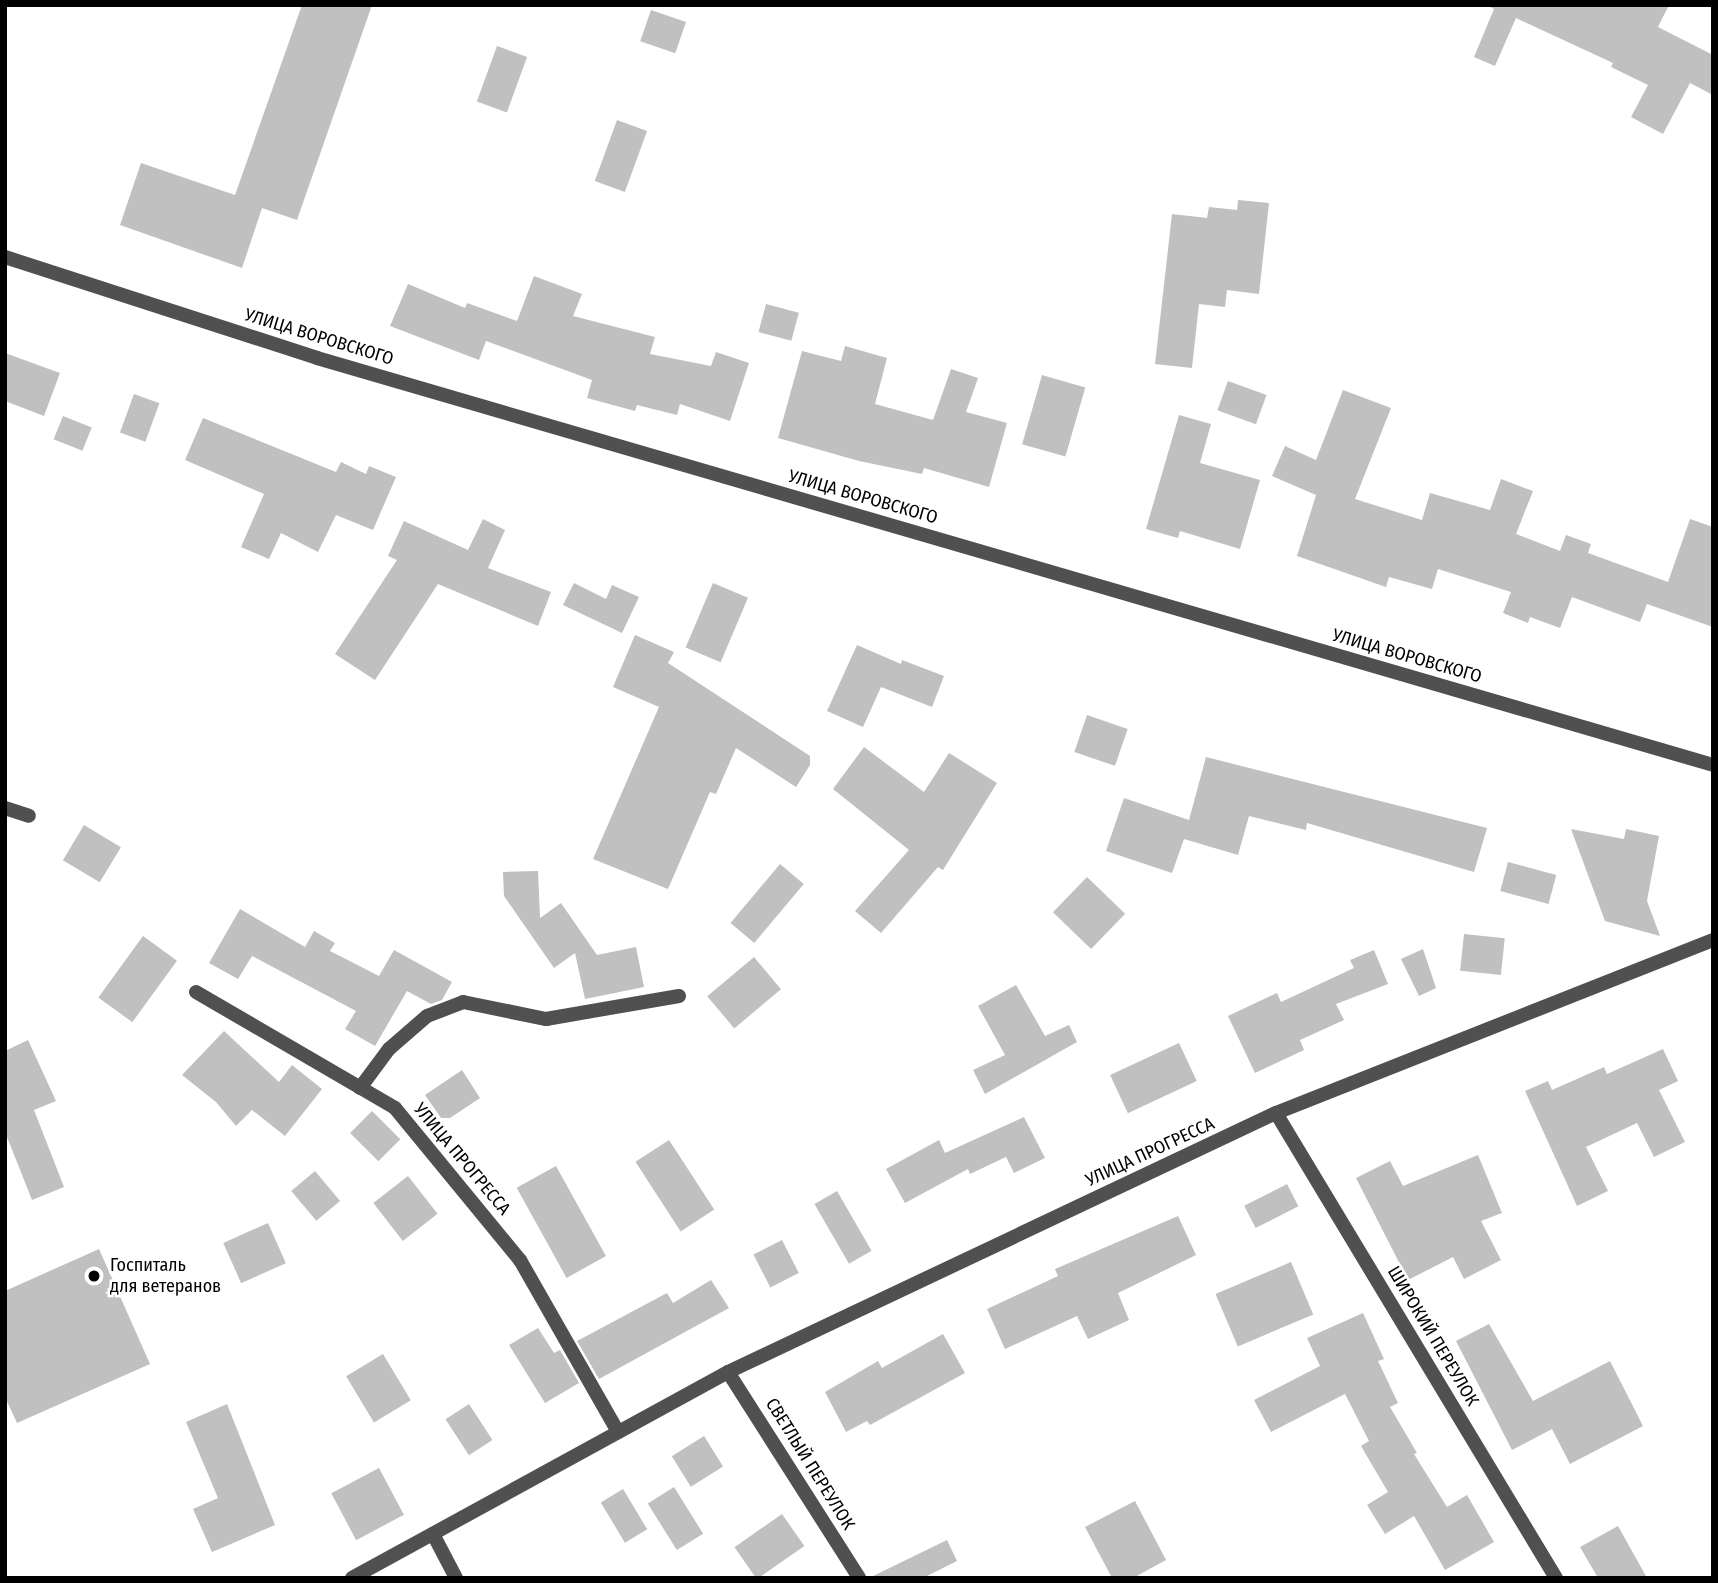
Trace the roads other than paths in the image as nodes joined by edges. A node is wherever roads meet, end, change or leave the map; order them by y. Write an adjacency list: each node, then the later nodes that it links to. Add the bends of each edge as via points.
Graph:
1 (5, 257): 2 (street, УЛИЦА ВОРОВСКОГО, via 317,358)
2 (1713, 765)
3 (5, 808): 4 (street)
4 (29, 816)
5 (1713, 940): 9 (street, УЛИЦА ПРОГРЕССА)
6 (195, 992): 8 (street, УЛИЦА ПРОГРЕССА)
7 (679, 996): 8 (street, via 546,1019 463,1002 427,1016 390,1049)
8 (360, 1088): 11 (street, УЛИЦА ПРОГРЕССА, via 395,1108 520,1260)
9 (1276, 1113): 10 (street, УЛИЦА ПРОГРЕССА); 16 (street, ШИРОКИЙ ПЕРЕУЛОК)
10 (728, 1372): 11 (street, УЛИЦА ПРОГРЕССА); 15 (street, СВЕТЛЫЙ ПЕРЕУЛОК)
11 (618, 1432): 12 (street, УЛИЦА ПРОГРЕССА)
12 (433, 1534): 13 (street, УЛИЦА ПРОГРЕССА); 14 (street)
13 (352, 1578)
14 (456, 1578)
15 (859, 1578)
16 (1556, 1578)

